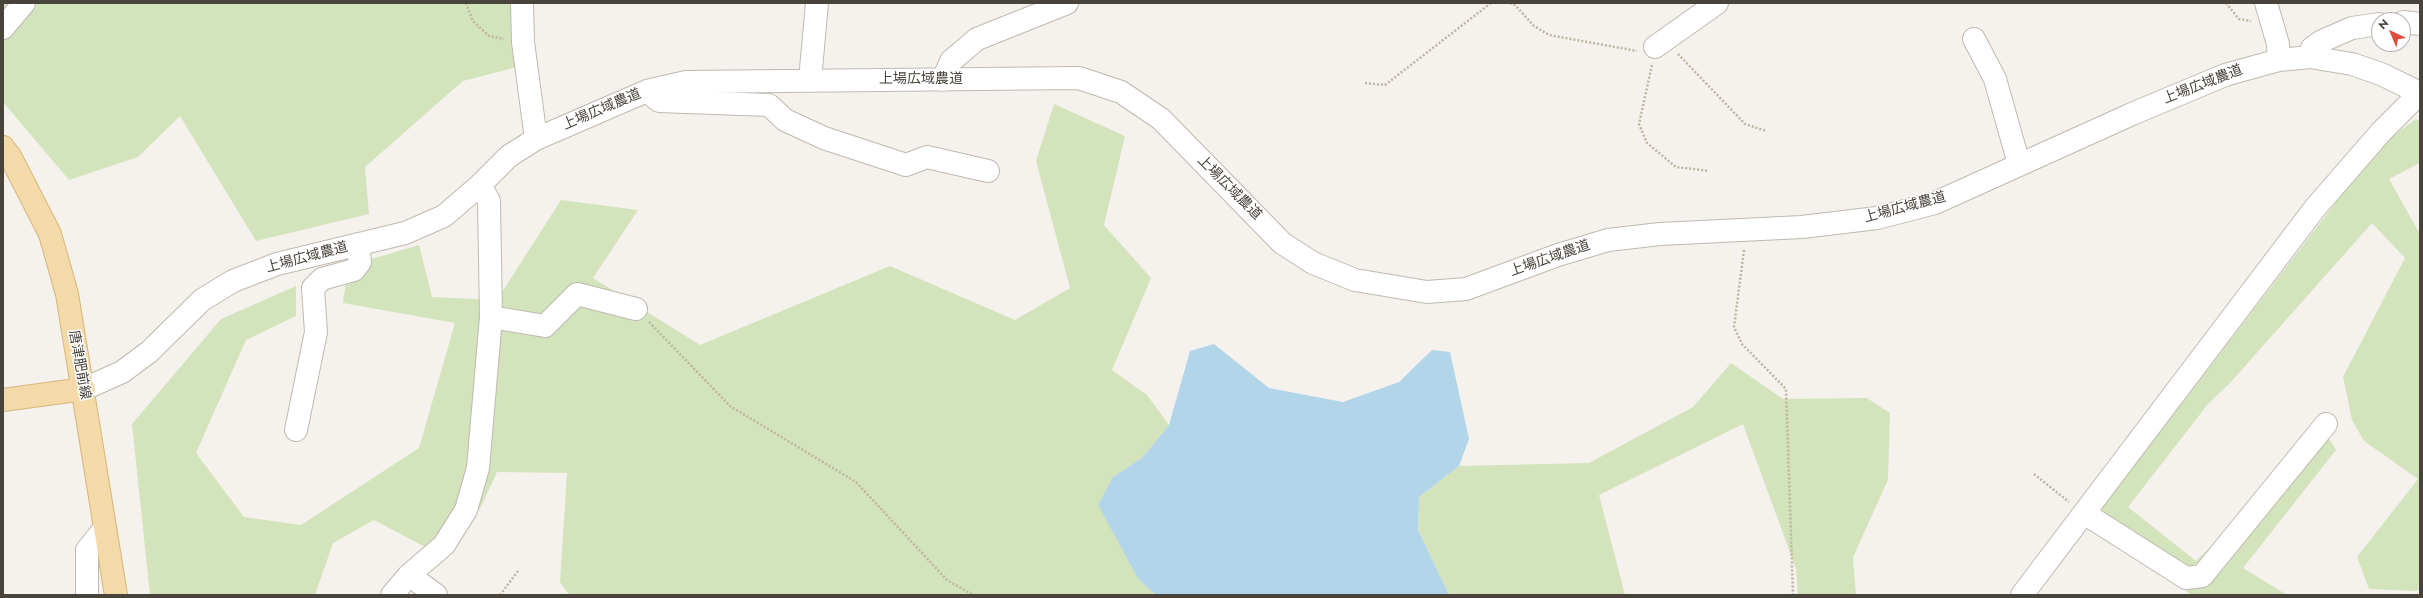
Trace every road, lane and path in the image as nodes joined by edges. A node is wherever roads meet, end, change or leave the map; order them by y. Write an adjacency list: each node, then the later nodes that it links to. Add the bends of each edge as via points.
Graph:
1 (24, 3): 13 (street)
2 (466, 3): 15 (path, via 473,22 489,36)
3 (522, 3): 15 (street)
4 (817, 3): 19 (street)
5 (1067, 3): 20 (street, via 977,39 951,61)
6 (1491, 3): 21 (path, via 1385,85)
7 (1510, 3): 16 (path, via 1515,5 1534,26 1549,35 1636,51)
8 (1717, 3): 16 (street)
9 (2226, 3): 11 (path, via 2239,19)
10 (2266, 3): 11 (street)
11 (2273, 24): 18 (street)
12 (2371, 25): 17 (street, via 2352,28 2322,41 2312,48)
13 (3, 28)
14 (1974, 39): 27 (street, via 1995,78)
15 (523, 42): 25 (street)
16 (1663, 43): 24 (path, via 1678,54 1745,124); 29 (path, via 1639,124 1647,143 1676,167)
17 (2310, 57): 18 (street, 上場広域農道); 23 (street, 上場広域農道, via 2352,64 2381,74)
18 (2279, 60): 27 (street, 上場広域農道, via 2225,75)
19 (810, 80): 20 (street, 上場広域農道); 22 (street, 上場広域農道, via 686,82)
20 (943, 80): 31 (street, 上場広域農道, via 1079,78 1121,92 1161,119 1282,243 1312,263 1355,280 1427,292 1466,289 1558,255 1608,240 1660,234)
21 (1365, 83)
22 (647, 91): 25 (street, 上場広域農道); 28 (street, via 659,101 769,105 785,120 824,138 906,165 927,157)
23 (2420, 93): 40 (street, via 2381,132 2315,208)
24 (1766, 131)
25 (536, 139): 30 (street, 上場広域農道, via 509,156)
26 (3, 147): 35 (main road, 唐津肥前線, via 50,234 67,294)
27 (2019, 164): 31 (street, 上場広域農道, via 1935,202 1876,218 1802,227)
28 (988, 170)
29 (1709, 171)
30 (480, 185): 32 (street, 上場広域農道, via 444,216 405,233); 34 (street, via 489,201)
31 (1746, 230): 50 (path, via 1734,327 1742,344 1786,389)
32 (358, 244): 35 (street, 上場広域農道, via 277,264 233,281 202,300 149,352 122,372); 38 (street, via 360,262 354,270 322,279 313,288 316,332)
33 (636, 309): 34 (street, via 577,294 545,326); 49 (path, via 730,406 856,482 948,580)
34 (492, 317): 43 (street, via 478,468 466,510 444,545)
35 (84, 390): 36 (main road); 41 (main road, 唐津肥前線)
36 (3, 400)
37 (2326, 424): 40 (street, via 2202,576 2186,578)
38 (296, 430)
39 (2034, 474): 40 (path)
40 (2084, 514): 51 (street)
41 (105, 528): 44 (street, via 87,550); 45 (main road, 唐津肥前線)
42 (518, 571): 48 (path)
43 (409, 575): 46 (street); 47 (street)
44 (87, 595)
45 (116, 595)
46 (392, 595)
47 (436, 595)
48 (500, 595)
49 (973, 595)
50 (1793, 595)
51 (2022, 595)

